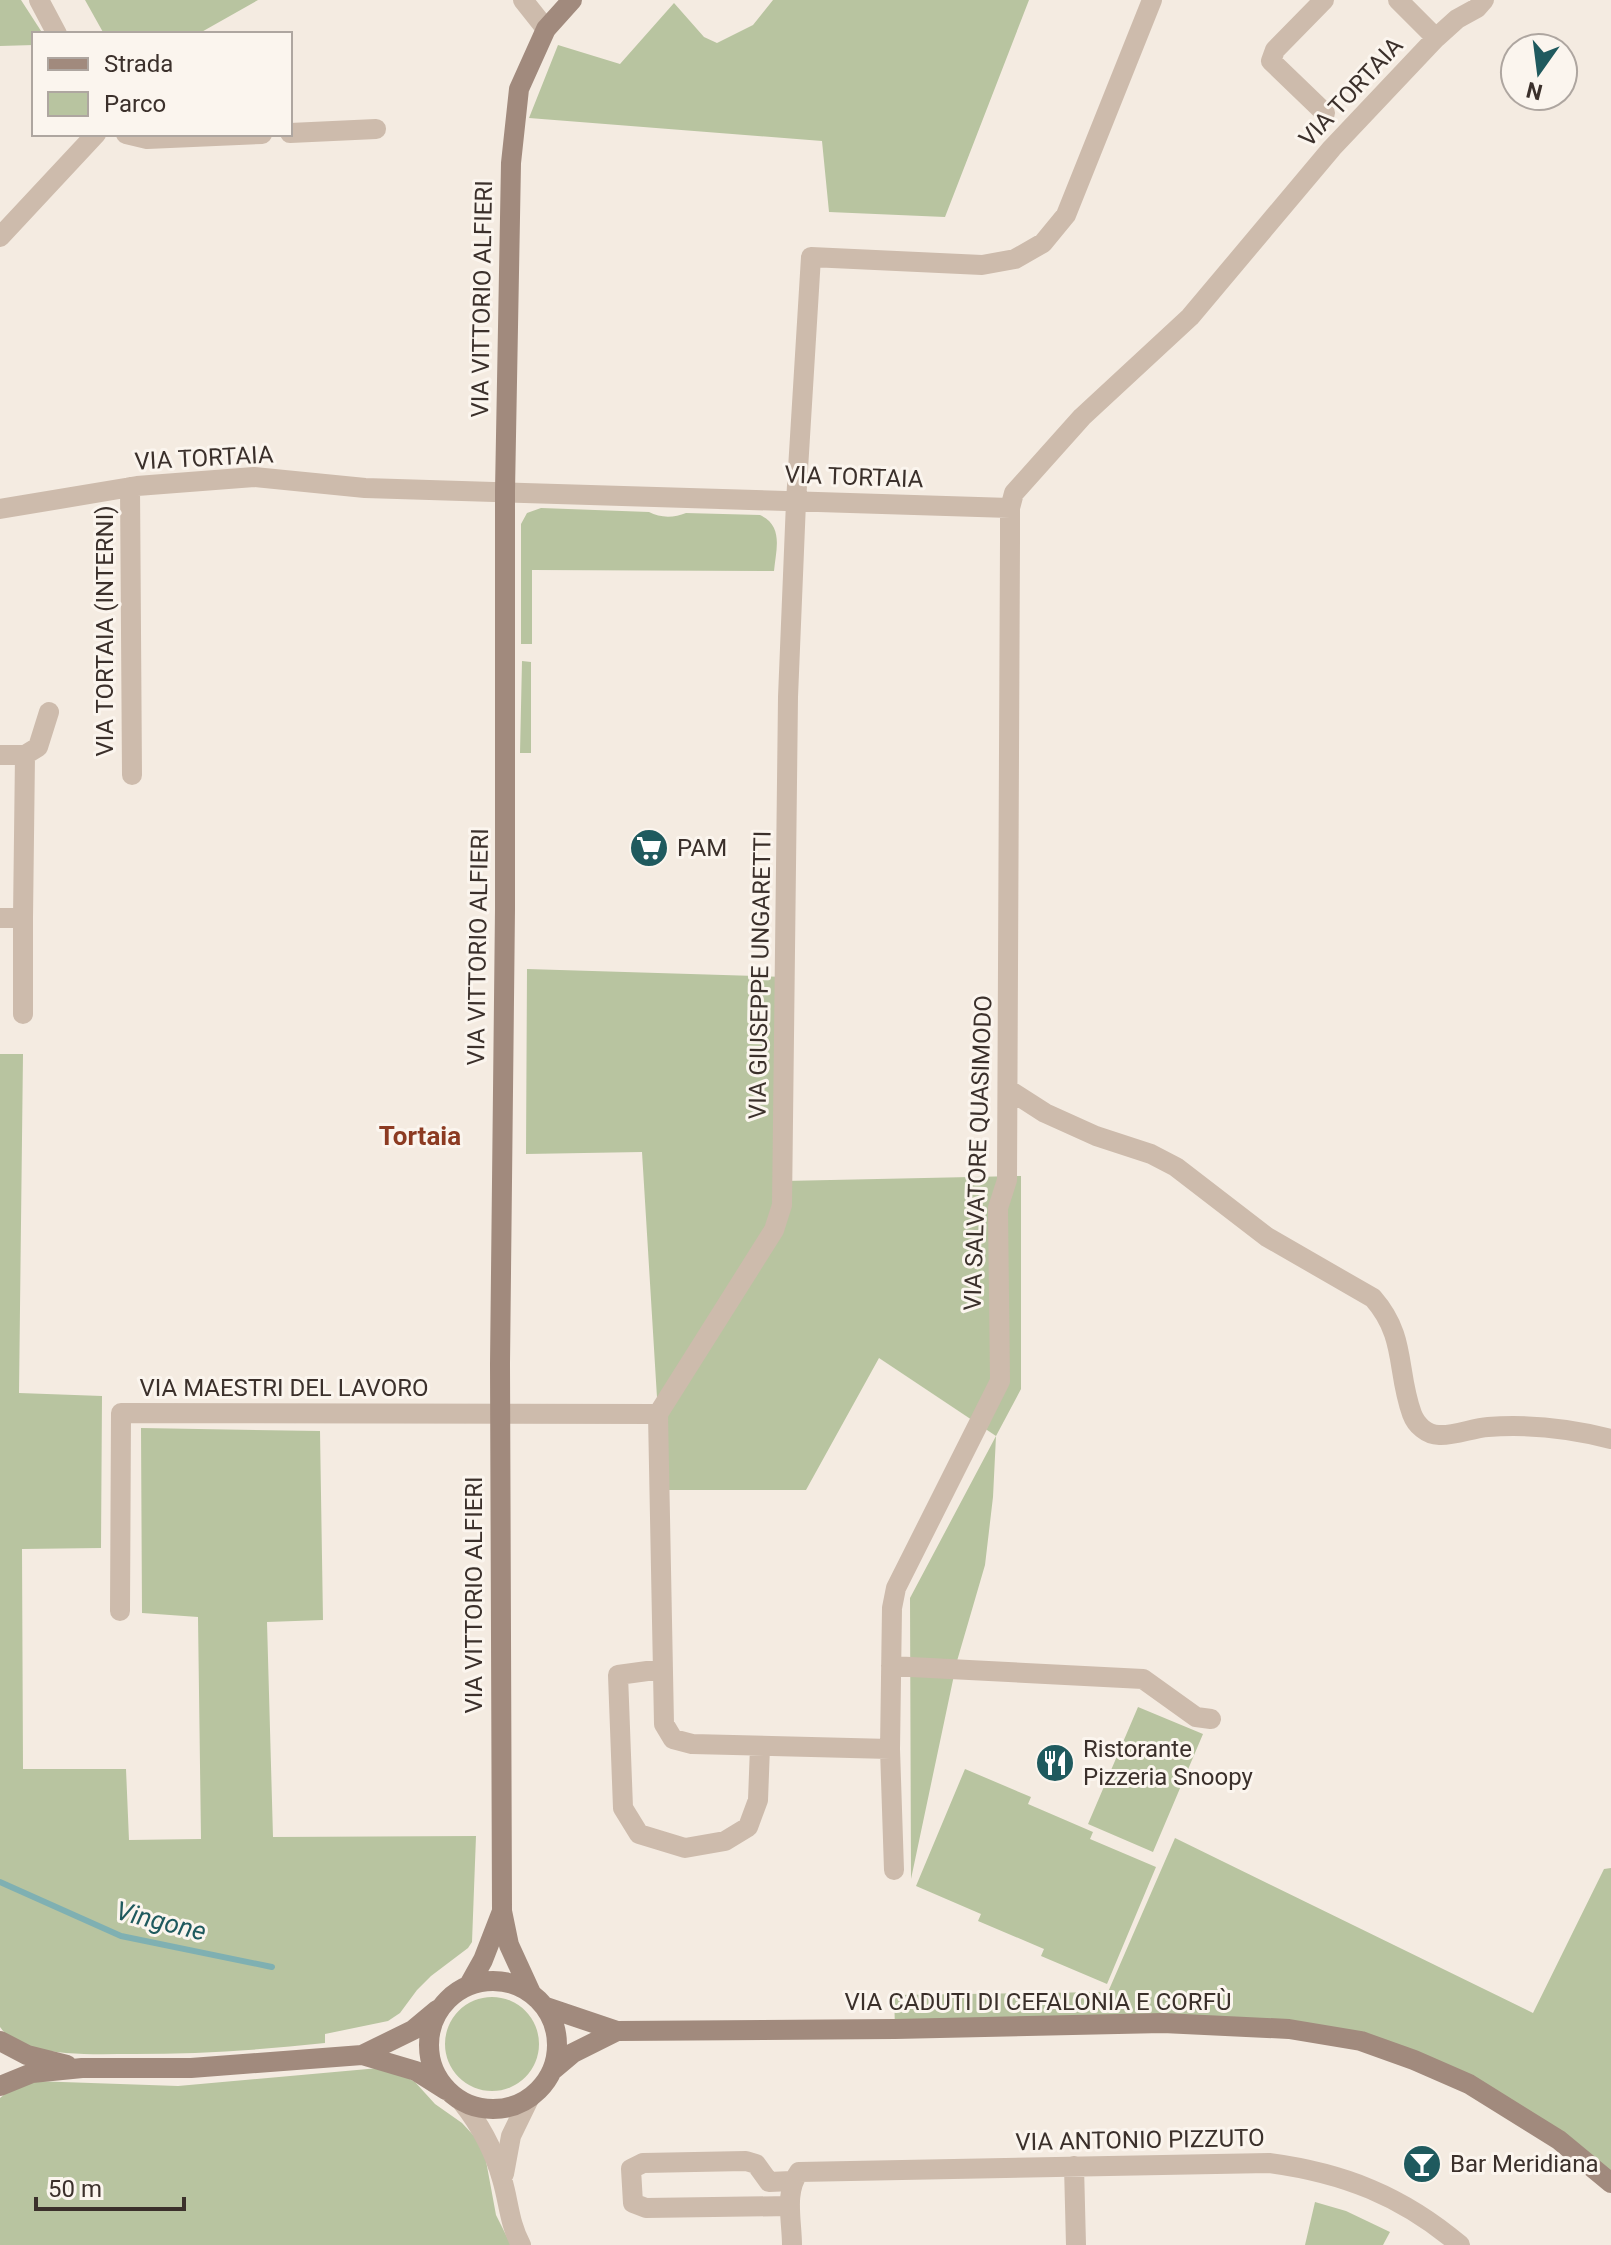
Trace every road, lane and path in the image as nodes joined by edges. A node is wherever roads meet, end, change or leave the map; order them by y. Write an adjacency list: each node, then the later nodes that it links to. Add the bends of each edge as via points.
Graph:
1 (39, 0): 9 (street)
2 (523, 0): 8 (street)
3 (572, 0): 8 (street, VIA VITTORIO ALFIERI)
4 (1152, 0): 20 (street, VIA GIUSEPPE UNGARETTI, via 1066,215 1043,243 1015,259 982,265 811,257)
5 (1324, 0): 11 (street, via 1275,50 1271,61)
6 (1398, 0): 10 (street)
7 (1484, 0): 10 (street, VIA TORTAIA)
8 (546, 29): 19 (street, VIA VITTORIO ALFIERI, via 519,89 511,163)
9 (56, 32)
10 (1436, 38): 21 (street, VIA TORTAIA, via 1332,148 1190,317 1082,417 1014,493)
11 (1325, 113)
12 (376, 129): 13 (street)
13 (292, 133)
14 (94, 136): 17 (street)
15 (134, 136): 16 (street)
16 (216, 136)
17 (0, 237)
18 (130, 487): 19 (street, VIA TORTAIA, via 254,477 365,488); 22 (street, VIA TORTAIA); 26 (street, VIA TORTAIA (INTERNI))
19 (505, 491): 20 (street, VIA TORTAIA); 31 (street, VIA VITTORIO ALFIERI)
20 (796, 502): 21 (street, VIA TORTAIA); 32 (street, VIA GIUSEPPE UNGARETTI, via 788,697 782,1205 774,1230)
21 (1010, 508): 30 (street, VIA SALVATORE QUASIMODO)
22 (0, 509)
23 (49, 712): 25 (street, via 38,747)
24 (0, 755): 25 (street)
25 (25, 755): 28 (street)
26 (132, 775)
27 (0, 918): 28 (street)
28 (23, 918): 29 (street)
29 (23, 1014)
30 (1009, 1090): 33 (street, via 1045,1113 1176,1167 1267,1237 1373,1298 1395,1330 1412,1415 1427,1432 1440,1436 1508,1426); 35 (street, VIA SALVATORE QUASIMODO, via 1007,1180 998,1208 1000,1381 896,1588)
31 (500, 1414): 32 (street); 34 (street, VIA MAESTRI DEL LAVORO, via 121,1413); 41 (street, VIA VITTORIO ALFIERI)
32 (658, 1414): 36 (street)
33 (1611, 1439)
34 (120, 1611)
35 (891, 1666): 37 (street, via 1143,1679 1196,1717); 39 (street, VIA SALVATORE QUASIMODO)
36 (662, 1669): 38 (street, via 664,1724 673,1739); 38 (street, via 618,1675 623,1808 639,1834 685,1848 725,1841 748,1827 758,1800)
37 (1211, 1719)
38 (760, 1747): 39 (street)
39 (890, 1749): 40 (street, VIA SALVATORE QUASIMODO)
40 (894, 1870)
41 (502, 1911): 42 (street, VIA VITTORIO ALFIERI); 43 (street, VIA VITTORIO ALFIERI, via 509,1945)
42 (469, 1985): 43 (street, via 513,1983); 44 (street)
43 (538, 2000): 45 (street, VIA CADUTI DI CEFALONIA E CORFÙ); 49 (street, via 556,2027)
44 (439, 2008): 47 (street, via 413,2030); 51 (street, via 428,2049 434,2071)
45 (617, 2031): 49 (street, VIA CADUTI DI CEFALONIA E CORFÙ); 56 (street, VIA CADUTI DI CEFALONIA E CORFÙ, via 1163,2023 1289,2029 1361,2041 1469,2084 1559,2140)
46 (0, 2041): 48 (street, via 27,2055)
47 (362, 2055): 48 (street, via 191,2068); 51 (street, via 416,2071)
48 (82, 2068): 50 (street, via 32,2073)
49 (554, 2069): 52 (street)
50 (0, 2086)
51 (454, 2096): 52 (street, via 485,2109 506,2109); 55 (street, via 488,2138)
52 (529, 2099): 55 (street, via 511,2136)
53 (1074, 2166): 54 (street, VIA ANTONIO PIZZUTO); 62 (street); 63 (street, VIA ANTONIO PIZZUTO, via 1269,2163 1305,2168 1395,2199)
54 (796, 2177): 57 (street); 57 (street, via 769,2182 756,2164 746,2161 643,2163 631,2169 633,2203 646,2208)
55 (503, 2182): 58 (street)
56 (1611, 2183)
57 (790, 2206): 61 (street)
58 (509, 2221): 59 (street); 60 (street)
59 (507, 2245)
60 (521, 2245)
61 (792, 2245)
62 (1076, 2245)
63 (1460, 2245)

